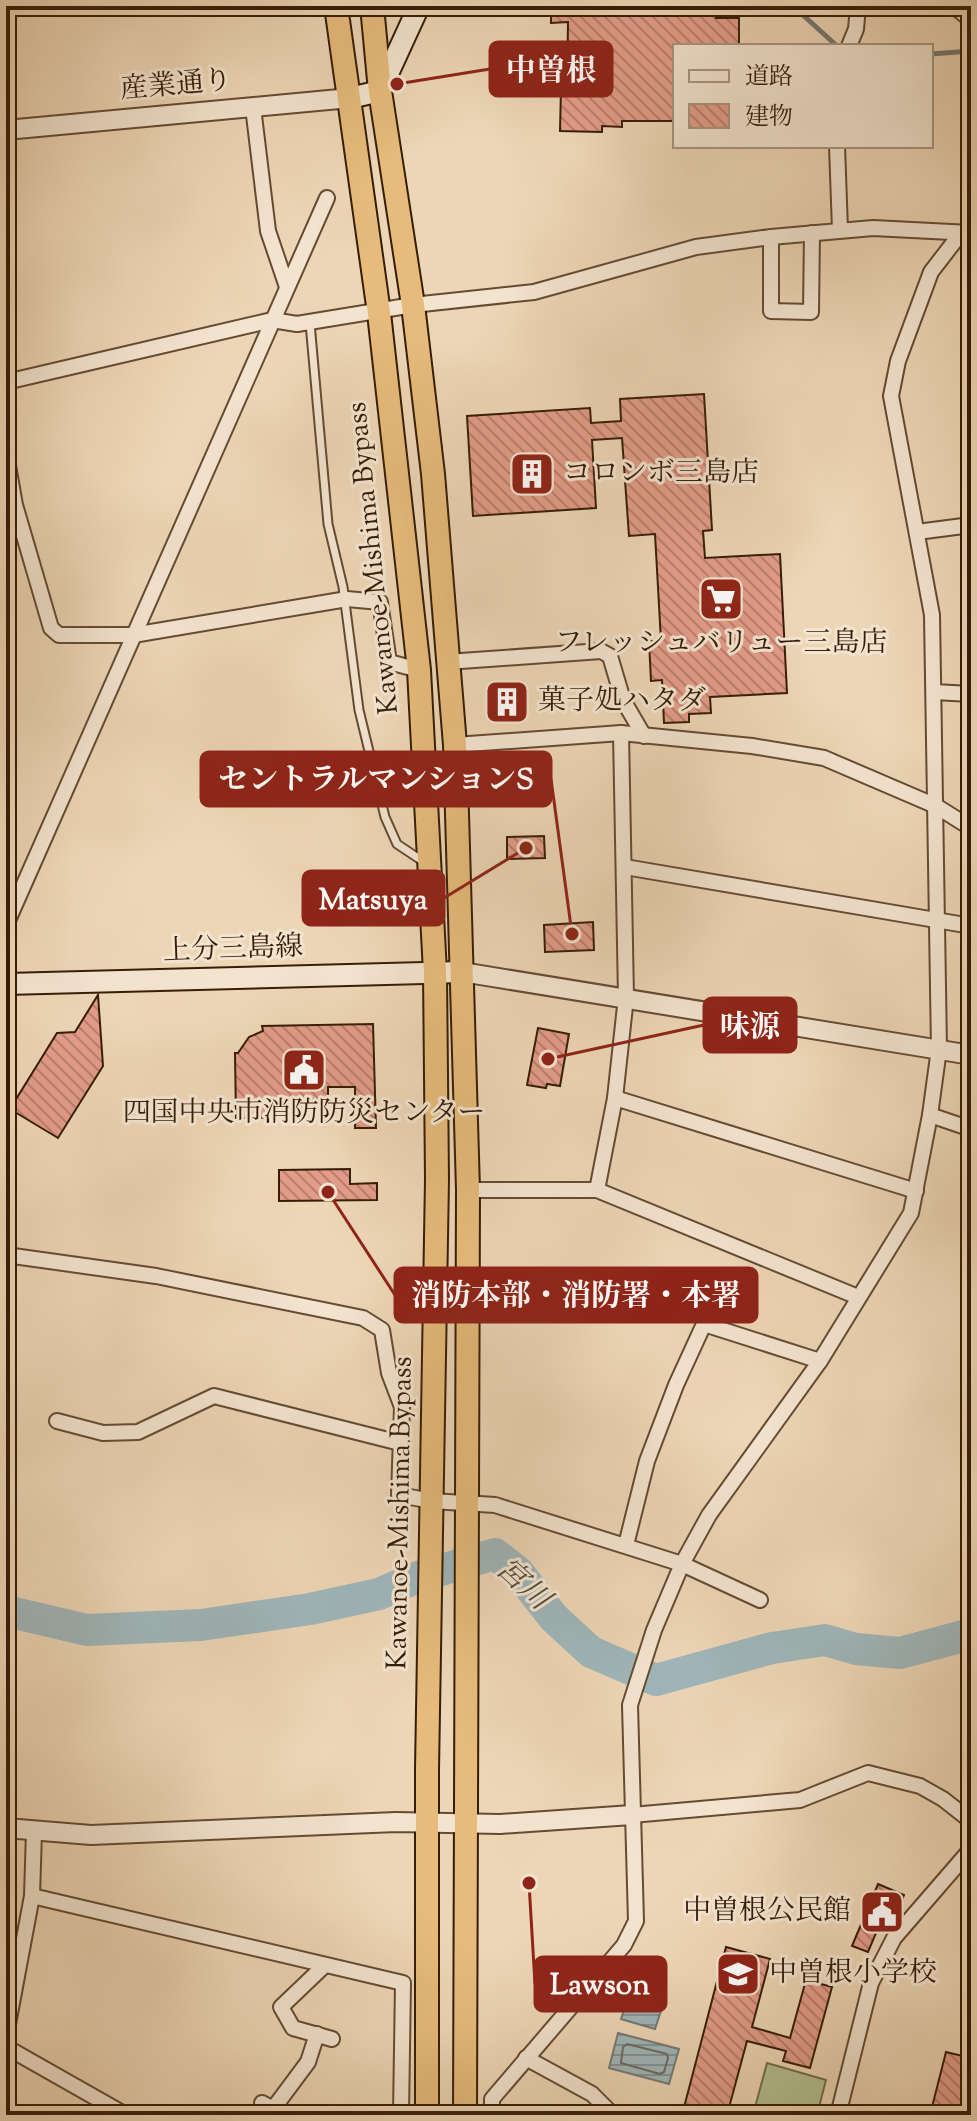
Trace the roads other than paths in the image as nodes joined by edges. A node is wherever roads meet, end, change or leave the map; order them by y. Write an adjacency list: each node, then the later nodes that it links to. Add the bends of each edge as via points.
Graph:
1 (336, 6): 9 (highway, Kawanoe-Mishima Bypass)
2 (372, 6): 8 (highway)
3 (419, 6): 8 (main road)
4 (858, 6): 7 (street)
5 (954, 6): 6 (street)
6 (971, 20)
7 (850, 44)
8 (380, 91): 9 (main road); 19 (highway)
9 (350, 98): 10 (street, 産業通り); 20 (highway, Kawanoe-Mishima Bypass)
10 (253, 107): 11 (street, 産業通り); 18 (street, via 268,231)
11 (6, 130)
12 (837, 148): 14 (street)
13 (327, 198): 18 (street)
14 (840, 230): 15 (street); 16 (street)
15 (812, 233): 17 (street); 17 (street, via 811,312 771,311)
16 (966, 233): 26 (street, via 931,272 898,361 891,396)
17 (771, 237): 19 (street, via 696,247 534,292)
18 (287, 287): 21 (street)
19 (413, 305): 20 (street); 29 (highway)
20 (379, 313): 22 (street); 30 (highway, Kawanoe-Mishima Bypass)
21 (272, 320): 22 (street); 23 (street); 28 (street)
22 (310, 322): 27 (lane, via 328,524)
23 (6, 382)
24 (6, 454): 28 (street, via 15,505 51,628 59,635)
25 (971, 525): 26 (street)
26 (917, 532): 31 (street, via 932,615)
27 (345, 600): 28 (street); 30 (street, via 380,602 389,662); 38 (lane, via 359,710 385,817 397,844)
28 (133, 635): 41 (street)
29 (447, 662): 34 (street, via 601,651 610,656 623,700); 35 (highway)
30 (419, 670): 38 (highway, Kawanoe-Mishima Bypass)
31 (934, 692): 32 (street); 36 (street)
32 (971, 694)
33 (621, 733): 34 (street); 35 (street); 39 (street)
34 (644, 736): 36 (street, via 824,758)
35 (455, 745): 44 (highway)
36 (936, 806): 37 (street); 40 (street)
37 (971, 828)
38 (429, 866): 43 (highway, Kawanoe-Mishima Bypass)
39 (625, 867): 40 (street); 46 (street)
40 (937, 920): 42 (street); 47 (street)
41 (6, 925)
42 (971, 926)
43 (435, 972): 44 (main road, 上分三島線); 45 (main road, 上分三島線); 60 (highway, Kawanoe-Mishima Bypass)
44 (462, 972): 46 (street); 52 (highway)
45 (6, 984)
46 (626, 997): 47 (street); 49 (street)
47 (939, 1049): 48 (street); 50 (street)
48 (971, 1055)
49 (615, 1098): 53 (street); 54 (street)
50 (930, 1115): 51 (street); 54 (street)
51 (971, 1129)
52 (468, 1190): 53 (street); 61 (highway)
53 (597, 1190): 56 (street)
54 (916, 1191): 56 (street, via 911,1213)
55 (6, 1255): 59 (street, via 156,1276 363,1318 382,1330 389,1373 402,1407)
56 (858, 1297): 57 (street)
57 (820, 1361): 62 (street, via 704,1324 647,1461); 63 (street, via 709,1515)
58 (57, 1421): 59 (street, via 103,1433 138,1432 214,1396)
59 (400, 1443): 60 (street, via 399,1495)
60 (432, 1501): 61 (street); 66 (highway, Kawanoe-Mishima Bypass)
61 (467, 1503): 62 (street, via 495,1505); 68 (highway)
62 (626, 1545): 63 (street)
63 (682, 1564): 64 (street); 65 (street, via 630,1705)
64 (760, 1600)
65 (632, 1815): 67 (street, via 800,1800 868,1773 920,1786); 68 (street); 78 (street, via 632,1934)
66 (426, 1821): 68 (street); 70 (street, via 91,1835); 82 (highway, Kawanoe-Mishima Bypass)
67 (971, 1821)
68 (466, 1824): 83 (highway)
69 (6, 1828): 70 (street)
70 (34, 1832): 72 (street)
71 (971, 1849): 86 (street, via 894,1938 871,1983)
72 (32, 1896): 73 (street); 75 (street)
73 (325, 1965): 74 (street, via 281,2007 293,2028); 81 (street, via 403,1983)
74 (317, 2034): 76 (street); 79 (street, via 308,2062 273,2109)
75 (6, 2035)
76 (332, 2039)
77 (6, 2047): 80 (street)
78 (526, 2058): 84 (street, via 492,2099); 85 (street, via 592,2094)
79 (262, 2103)
80 (126, 2115)
81 (401, 2115)
82 (427, 2115)
83 (465, 2115)
84 (492, 2115)
85 (613, 2115)
86 (838, 2115)

